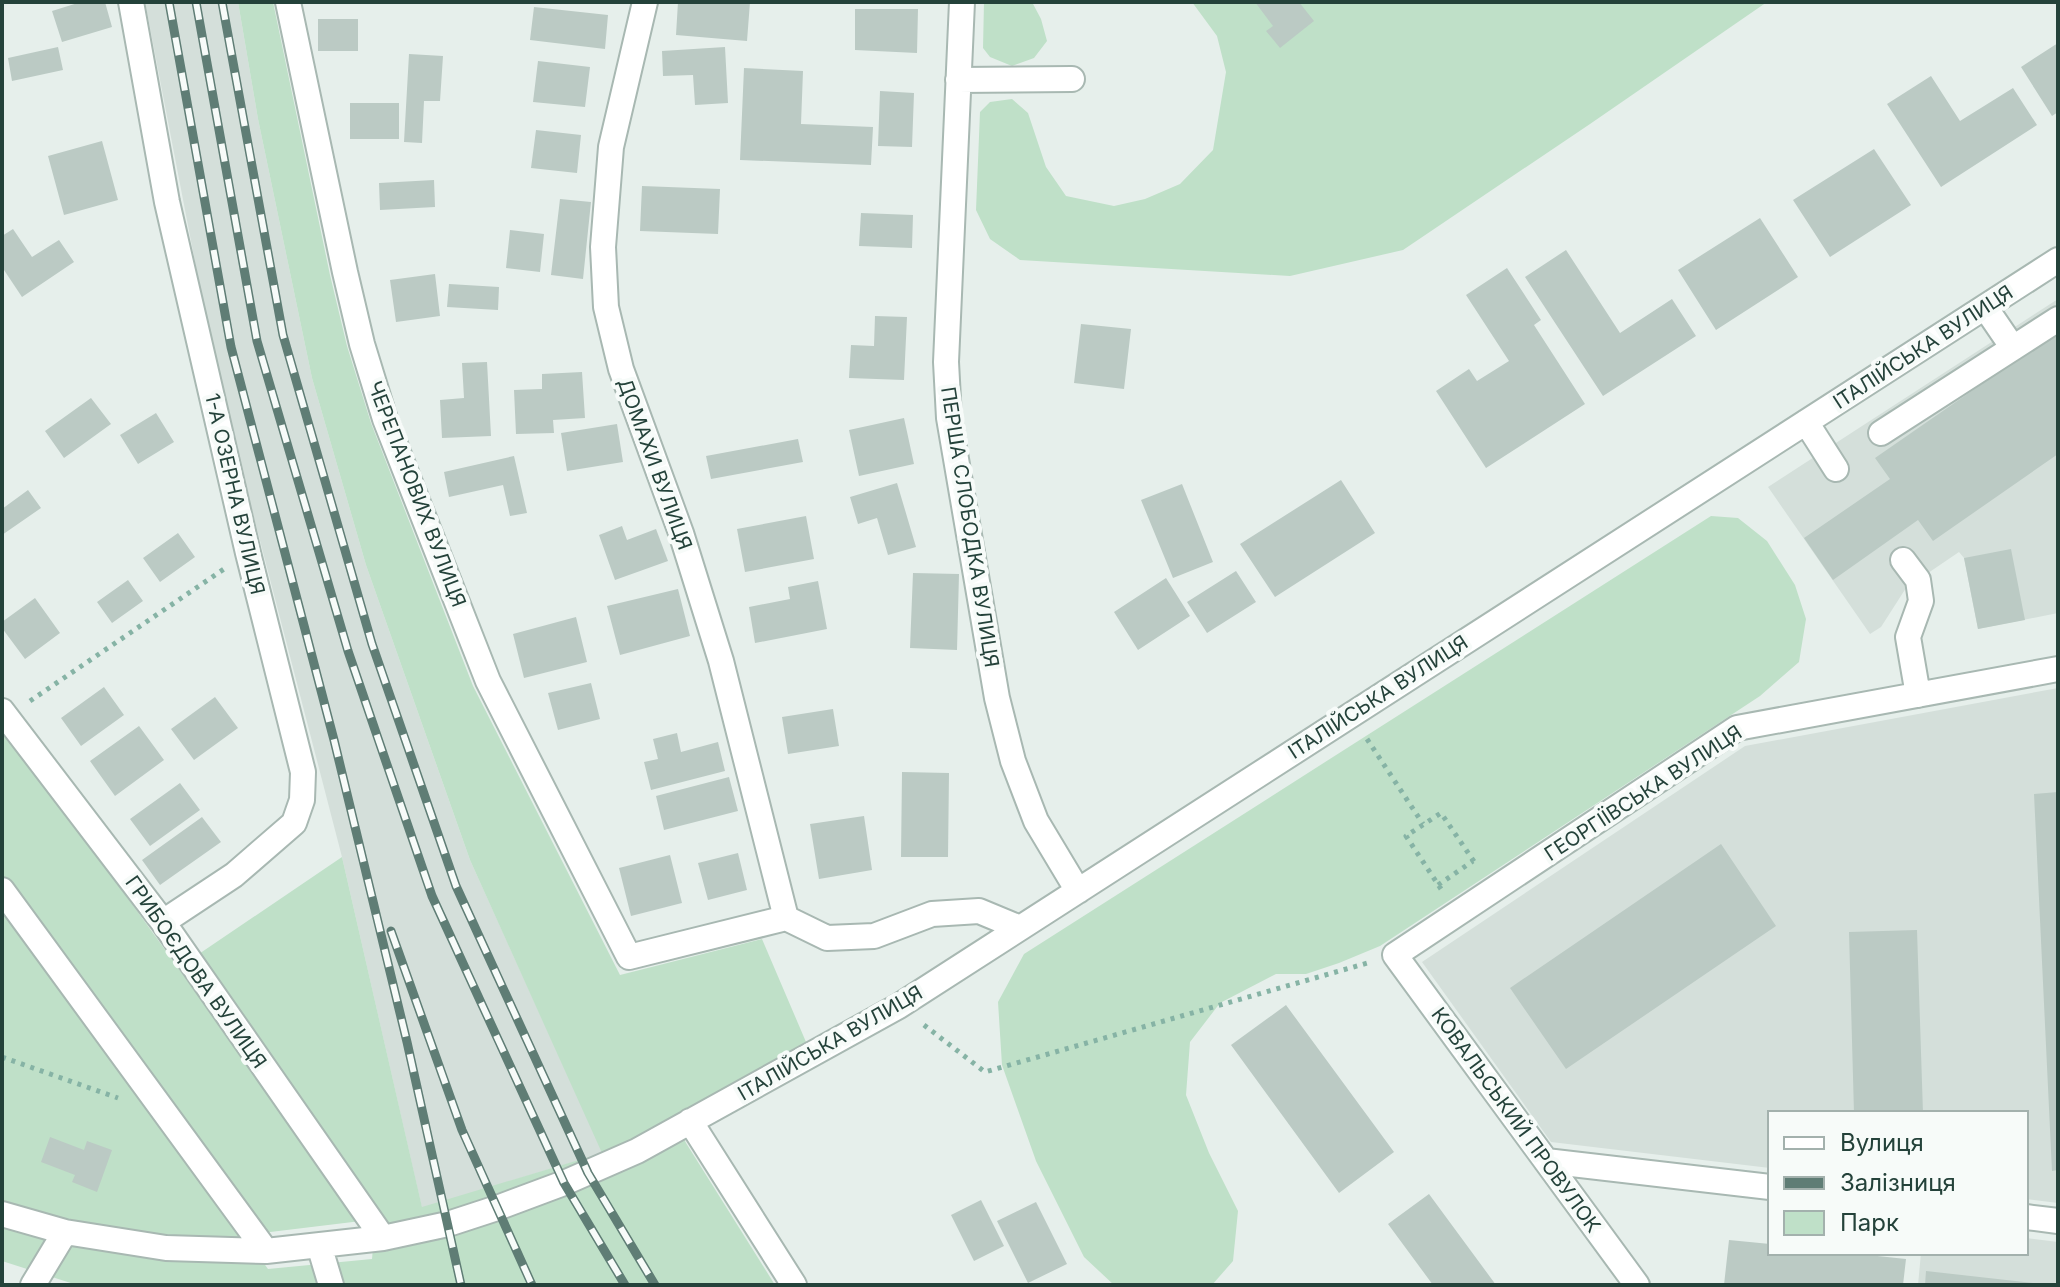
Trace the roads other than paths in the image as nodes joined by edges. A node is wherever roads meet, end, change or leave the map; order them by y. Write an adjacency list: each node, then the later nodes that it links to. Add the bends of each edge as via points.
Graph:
1 (131, 2): 21 (street, 1-А ОЗЕРНА ВУЛИЦЯ, via 167,202 303,772 294,823 234,875)
2 (288, 2): 20 (street, ЧЕРЕПАНОВИХ ВУЛИЦЯ, via 345,272 385,419 488,681 629,957)
3 (645, 2): 20 (street, ДОМАХИ ВУЛИЦЯ, via 611,147 603,247 606,307 621,369 721,661)
4 (962, 2): 6 (street, ПЕРША СЛОБОДКА ВУЛИЦЯ)
5 (1072, 79): 6 (street)
6 (958, 80): 19 (street, ПЕРША СЛОБОДКА ВУЛИЦЯ, via 946,362 949,418 997,698 1013,761 1036,821)
7 (2058, 260): 8 (street, ІТАЛІЙСЬКА ВУЛИЦЯ)
8 (1985, 307): 10 (street); 11 (street, ІТАЛІЙСЬКА ВУЛИЦЯ)
9 (2058, 319): 10 (street)
10 (2013, 348): 12 (street)
11 (1806, 422): 13 (street); 19 (street, ІТАЛІЙСЬКА ВУЛИЦЯ)
12 (1881, 433)
13 (1836, 469)
14 (1903, 560): 16 (street, via 1918,580 1921,601 1908,637)
15 (2058, 669): 16 (street, ГЕОРГІЇВСЬКА ВУЛИЦЯ)
16 (1918, 695): 23 (street, ГЕОРГІЇВСЬКА ВУЛИЦЯ, via 1737,728)
17 (4, 714): 21 (street, ГРИБОЄДОВА ВУЛИЦЯ)
18 (2, 890): 33 (street)
19 (1078, 891): 22 (street, ІТАЛІЙСЬКА ВУЛИЦЯ)
20 (786, 918): 22 (street, via 827,938 874,936 932,914 979,911)
21 (163, 922): 31 (street, ГРИБОЄДОВА ВУЛИЦЯ)
22 (1020, 928): 24 (street, ІТАЛІЙСЬКА ВУЛИЦЯ, via 899,1006)
23 (1395, 955): 25 (street, КОВАЛЬСЬКИЙ ПРОВУЛОК)
24 (690, 1121): 31 (street, ІТАЛІЙСЬКА ВУЛИЦЯ, via 576,1178 448,1224); 36 (street)
25 (1546, 1161): 26 (street); 37 (street, КОВАЛЬСЬКИЙ ПРОВУЛОК)
26 (1768, 1187)
27 (2, 1214): 30 (street, ІТАЛІЙСЬКА ВУЛИЦЯ)
28 (2028, 1217): 29 (street)
29 (2058, 1221)
30 (65, 1232): 33 (street, ІТАЛІЙСЬКА ВУЛИЦЯ, via 166,1248); 34 (street)
31 (383, 1238): 32 (street, ІТАЛІЙСЬКА ВУЛИЦЯ)
32 (319, 1245): 33 (street, ІТАЛІЙСЬКА ВУЛИЦЯ); 35 (street)
33 (266, 1251)
34 (33, 1285)
35 (331, 1285)
36 (794, 1285)
37 (1637, 1285)

